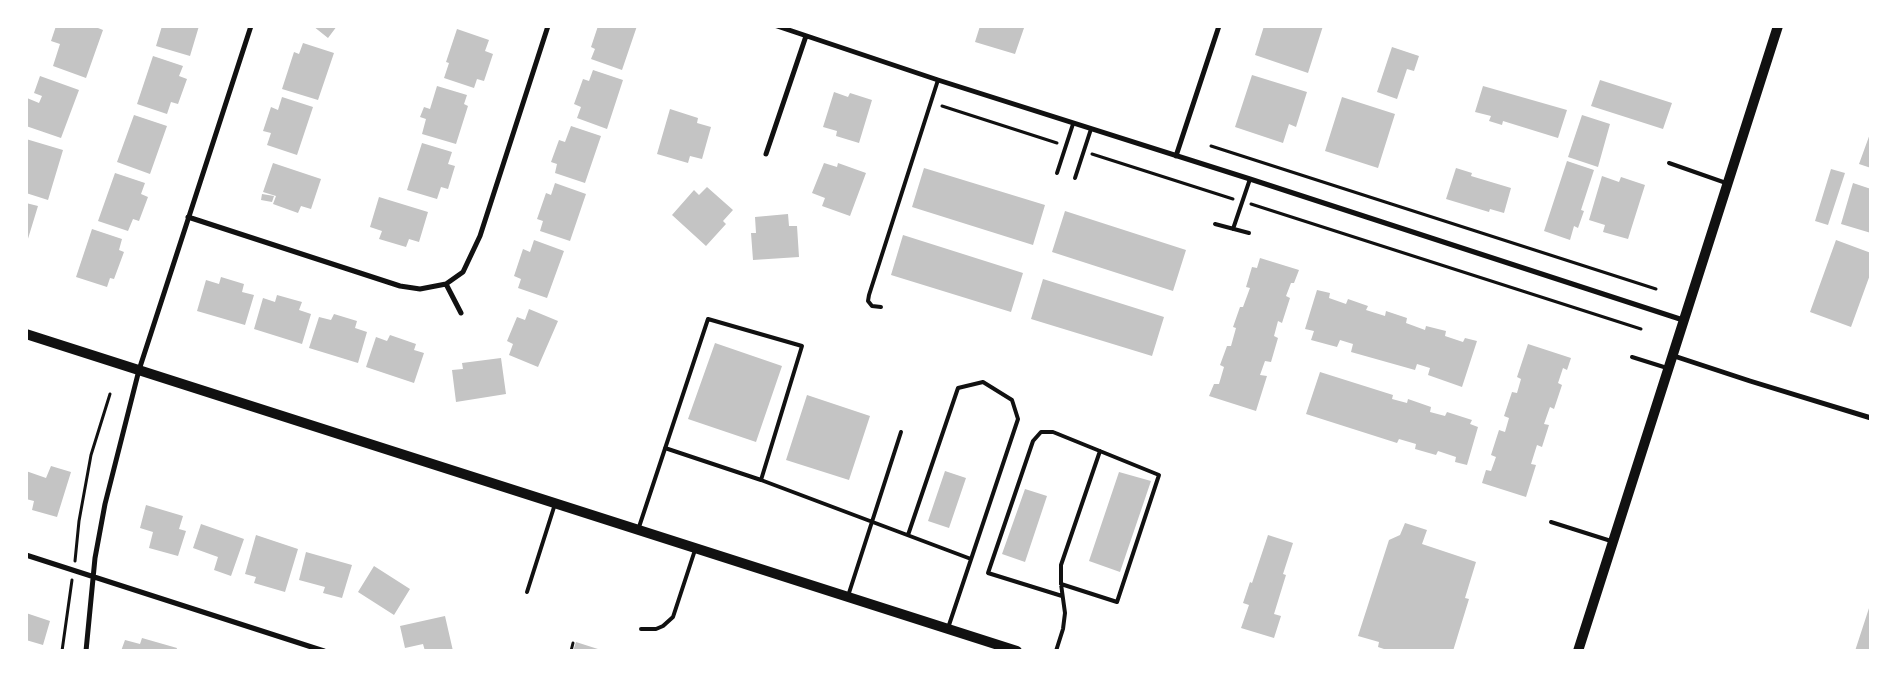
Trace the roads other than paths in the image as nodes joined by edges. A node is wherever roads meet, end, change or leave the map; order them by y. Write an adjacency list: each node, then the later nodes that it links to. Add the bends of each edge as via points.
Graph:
1 (250, 26): 17 (street)
2 (548, 26): 21 (street, via 480,236 462,272)
3 (777, 26): 6 (street)
4 (1219, 26): 11 (street)
5 (1778, 26): 16 (main road)
6 (806, 36): 7 (street); 10 (street)
7 (938, 80): 8 (street); 22 (lane, via 868,294 872,306)
8 (1073, 124): 9 (street); 13 (lane)
9 (1091, 129): 11 (street); 14 (lane)
10 (766, 154)
11 (1176, 156): 15 (street)
12 (1669, 163): 16 (lane)
13 (1057, 173)
14 (1075, 178)
15 (1250, 179): 19 (lane); 24 (street)
16 (1728, 184): 24 (main road)
17 (188, 217): 21 (street, via 400,286 420,289); 29 (street)
18 (1215, 224): 19 (lane)
19 (1233, 229): 20 (lane)
20 (1249, 234)
21 (446, 284): 23 (street)
22 (881, 307)
23 (461, 313)
24 (1683, 320): 26 (main road)
25 (26, 334): 29 (main road)
26 (1672, 355): 28 (main road); 30 (street)
27 (1632, 357): 28 (lane)
28 (1667, 368): 40 (main road)
29 (139, 370): 35 (main road); 44 (street, via 105,504)
30 (1871, 418)
31 (900, 432): 36 (lane)
32 (665, 448): 34 (lane); 34 (lane, via 708,319 802,346); 38 (lane)
33 (1100, 451): 45 (lane, via 1061,565); 45 (lane, via 1159,475 1117,602); 48 (lane, via 1053,432 1041,432 1033,441 988,573)
34 (761, 480): 36 (lane)
35 (556, 503): 38 (main road); 46 (lane)
36 (872, 522): 39 (lane); 47 (lane)
37 (1551, 522): 40 (lane)
38 (638, 530): 41 (main road)
39 (908, 535): 43 (lane); 43 (lane, via 958,388 982,382 1012,400 1018,418)
40 (1613, 541): 55 (main road)
41 (696, 548): 47 (main road); 50 (lane, via 673,617 656,629)
42 (26, 555): 44 (street)
43 (971, 559): 49 (lane)
44 (94, 577): 51 (street); 52 (street)
45 (1060, 584): 48 (lane)
46 (526, 592)
47 (848, 596): 49 (main road)
48 (1062, 596): 54 (lane, via 1065,613)
49 (948, 628): 53 (main road)
50 (641, 629)
51 (86, 651)
52 (324, 651)
53 (1017, 651)
54 (1056, 651)
55 (1578, 651)

